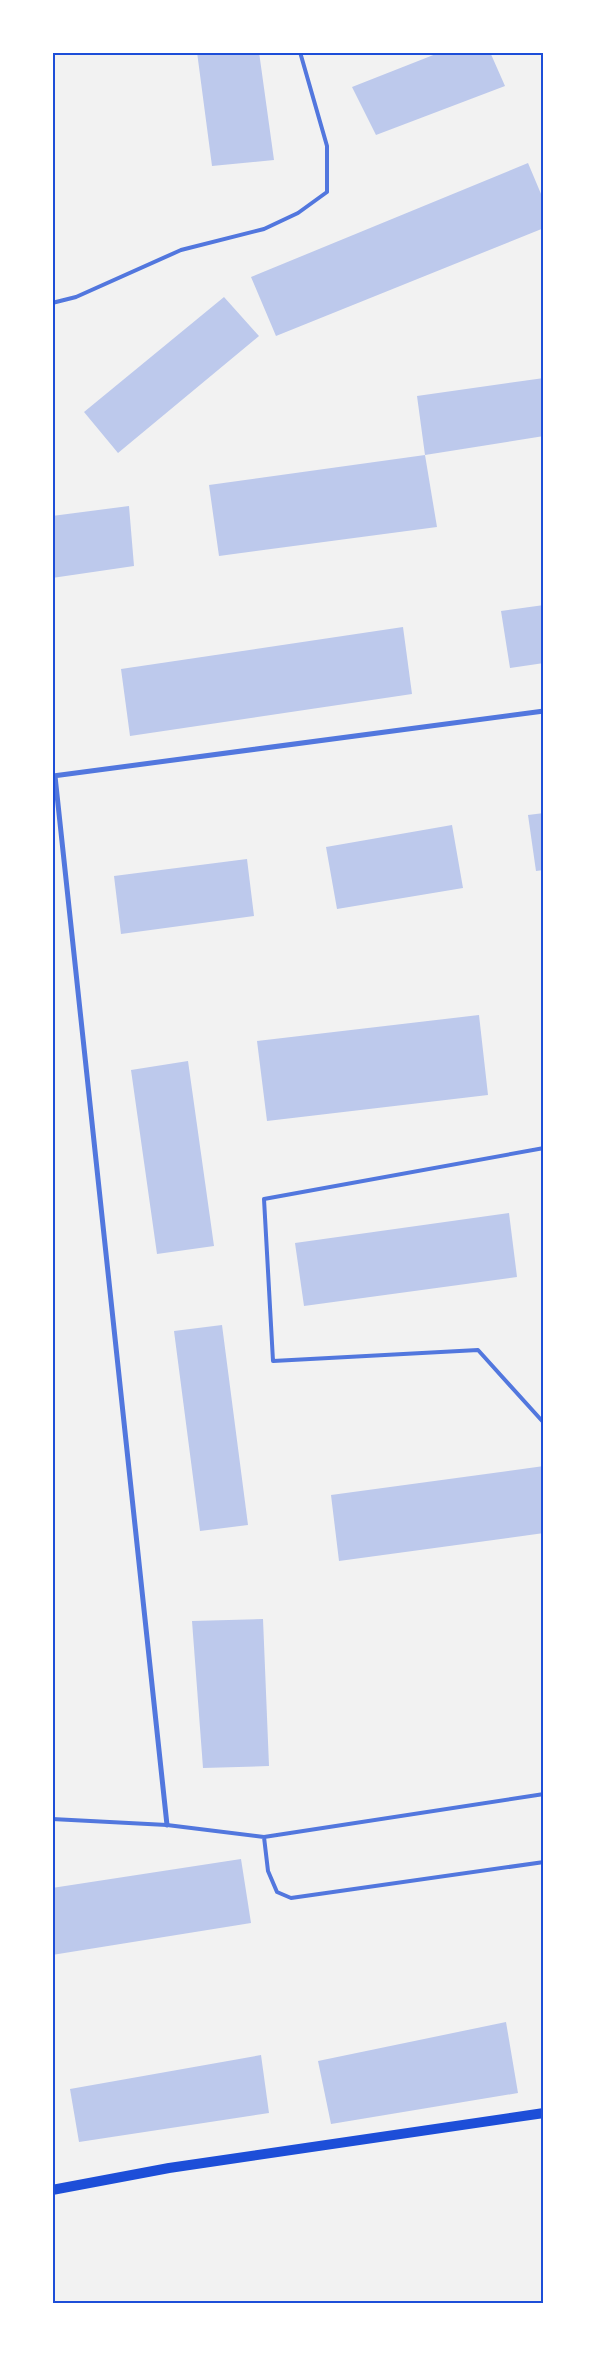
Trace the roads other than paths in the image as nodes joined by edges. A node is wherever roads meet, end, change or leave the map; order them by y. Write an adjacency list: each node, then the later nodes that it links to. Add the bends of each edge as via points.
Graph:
1 (300, 52): 2 (lane, via 327,146 327,192 298,213 264,228 181,250 76,297)
2 (52, 303)
3 (544, 711): 4 (street)
4 (54, 776): 9 (street)
5 (544, 1148): 6 (lane, via 264,1199 273,1361 478,1350)
6 (544, 1423)
7 (544, 1794): 10 (lane)
8 (52, 1819): 9 (lane)
9 (167, 1825): 10 (lane)
10 (264, 1837): 11 (lane, via 268,1871 277,1892 291,1898)
11 (544, 1862)
12 (544, 2113): 13 (main road, via 169,2168)
13 (52, 2190)

